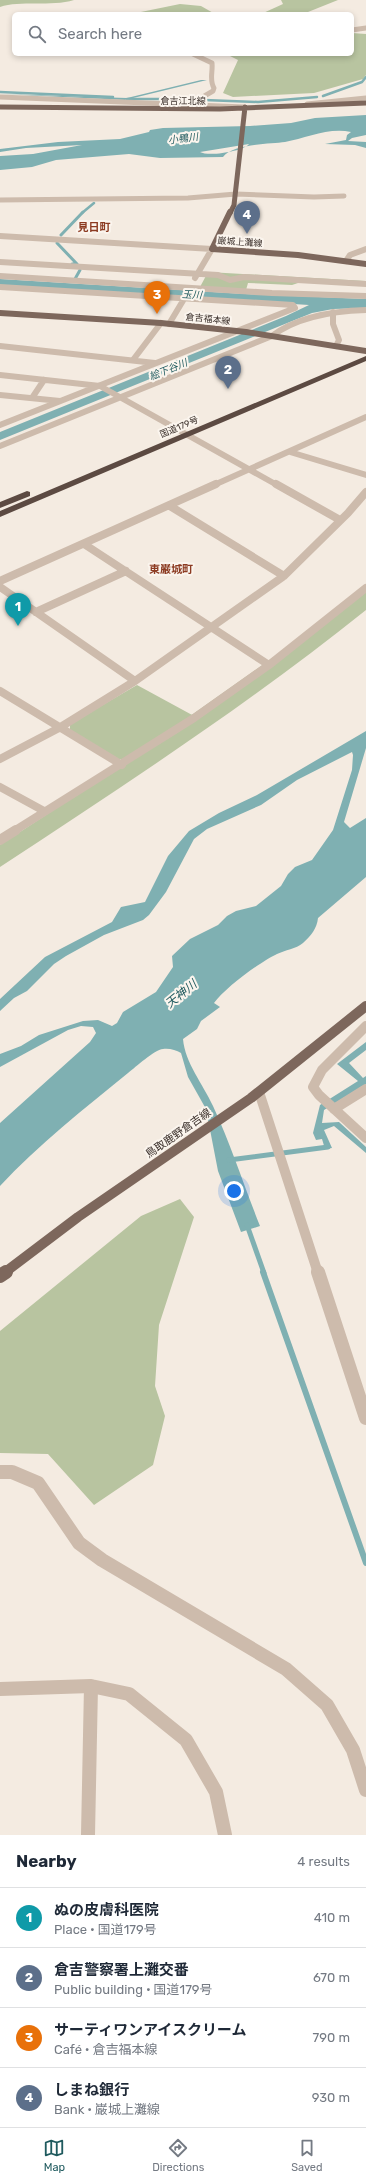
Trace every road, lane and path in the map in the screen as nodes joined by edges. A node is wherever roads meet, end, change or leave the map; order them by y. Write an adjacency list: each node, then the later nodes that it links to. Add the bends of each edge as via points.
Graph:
1 (366, 28): 2 (street)
2 (354, 30)
3 (197, 56): 7 (street, via 212,63 213,69 213,91 201,98)
4 (0, 97): 7 (street)
5 (366, 98): 9 (street)
6 (366, 103): 9 (main road, 倉吉江北線)
7 (200, 105): 10 (street)
8 (0, 107): 10 (main road, 倉吉江北線)
9 (287, 107): 10 (main road, 倉吉江北線)
10 (245, 109): 11 (main road, 巌城上灘線)
11 (236, 193): 12 (street); 13 (street, via 188,198); 15 (main road, 巌城上灘線, via 234,205)
12 (344, 196)
13 (0, 200)
14 (0, 236): 15 (street)
15 (212, 249): 17 (main road, 巌城上灘線); 20 (street)
16 (366, 249): 17 (street, via 350,255)
17 (346, 261): 19 (main road, 巌城上灘線)
18 (0, 262): 20 (street)
19 (366, 264)
20 (197, 274): 22 (street, via 230,280 244,277); 24 (street)
21 (0, 276): 24 (street)
22 (366, 284)
23 (0, 288): 27 (street)
24 (190, 289): 25 (street); 27 (street)
25 (297, 294): 26 (street); 28 (street)
26 (366, 296)
27 (186, 298): 28 (street); 34 (street)
28 (294, 306): 32 (street); 35 (street)
29 (366, 310): 30 (street)
30 (333, 312): 32 (street); 38 (street, via 339,340)
31 (0, 313): 33 (main road, 倉吉福本線)
32 (314, 317): 36 (street, via 283,328)
33 (161, 324): 34 (main road, 倉吉福本線); 41 (street)
34 (169, 324): 35 (main road, 倉吉福本線)
35 (237, 331): 36 (main road, 倉吉福本線); 42 (street)
36 (270, 336): 38 (main road, 倉吉福本線); 47 (street)
37 (0, 346): 41 (street)
38 (336, 346): 39 (main road, 倉吉福本線)
39 (366, 351): 52 (highway, 国道179号)
40 (366, 358): 52 (highway, 国道179号)
41 (133, 360): 42 (street)
42 (156, 363): 45 (street)
43 (0, 374): 44 (street)
44 (44, 380): 45 (street); 48 (street)
45 (102, 387): 47 (street); 49 (street)
46 (0, 396): 48 (street)
47 (118, 396): 52 (street); 53 (street)
48 (32, 398): 49 (street)
49 (62, 401): 51 (street)
50 (366, 417): 54 (street)
51 (2, 424)
52 (181, 433): 55 (street); 58 (highway, 国道179号); 60 (highway, 国道179号)
53 (0, 446)
54 (290, 452): 55 (street); 56 (street)
55 (248, 470): 59 (street); 61 (street)
56 (366, 475)
57 (366, 492): 61 (street)
58 (0, 505)
59 (170, 506): 62 (street); 64 (street)
60 (0, 514)
61 (340, 520): 64 (street)
62 (84, 544): 63 (street); 65 (street)
63 (126, 571): 68 (street); 69 (street)
64 (284, 576): 69 (street)
65 (0, 581)
66 (0, 587): 68 (street)
67 (366, 588): 70 (street)
68 (36, 612): 71 (street)
69 (214, 627): 70 (street); 71 (street)
70 (269, 664): 75 (street)
71 (135, 681): 73 (street)
72 (0, 691): 73 (street)
73 (59, 728): 74 (street); 75 (street)
74 (0, 759)
75 (122, 766): 77 (street, via 107,771)
76 (0, 787): 77 (street)
77 (44, 811): 78 (street)
78 (0, 840)
79 (365, 1009): 82 (main road, 鳥取鹿野倉吉線)
80 (366, 1026): 83 (street, via 322,1070 313,1087)
81 (366, 1089): 83 (street)
82 (255, 1095): 85 (main road, 鳥取鹿野倉吉線, via 78,1217); 86 (street)
83 (334, 1109): 84 (street)
84 (366, 1138)
85 (0, 1276)
86 (366, 1418)
87 (0, 1472): 90 (street, via 12,1472 38,1482 79,1543 102,1560 286,1669 327,1705 353,1750)
88 (91, 1686): 89 (street); 91 (street); 92 (street, via 129,1694 186,1740 216,1792)
89 (0, 1689)
90 (366, 1790)
91 (88, 1835)
92 (225, 1835)

